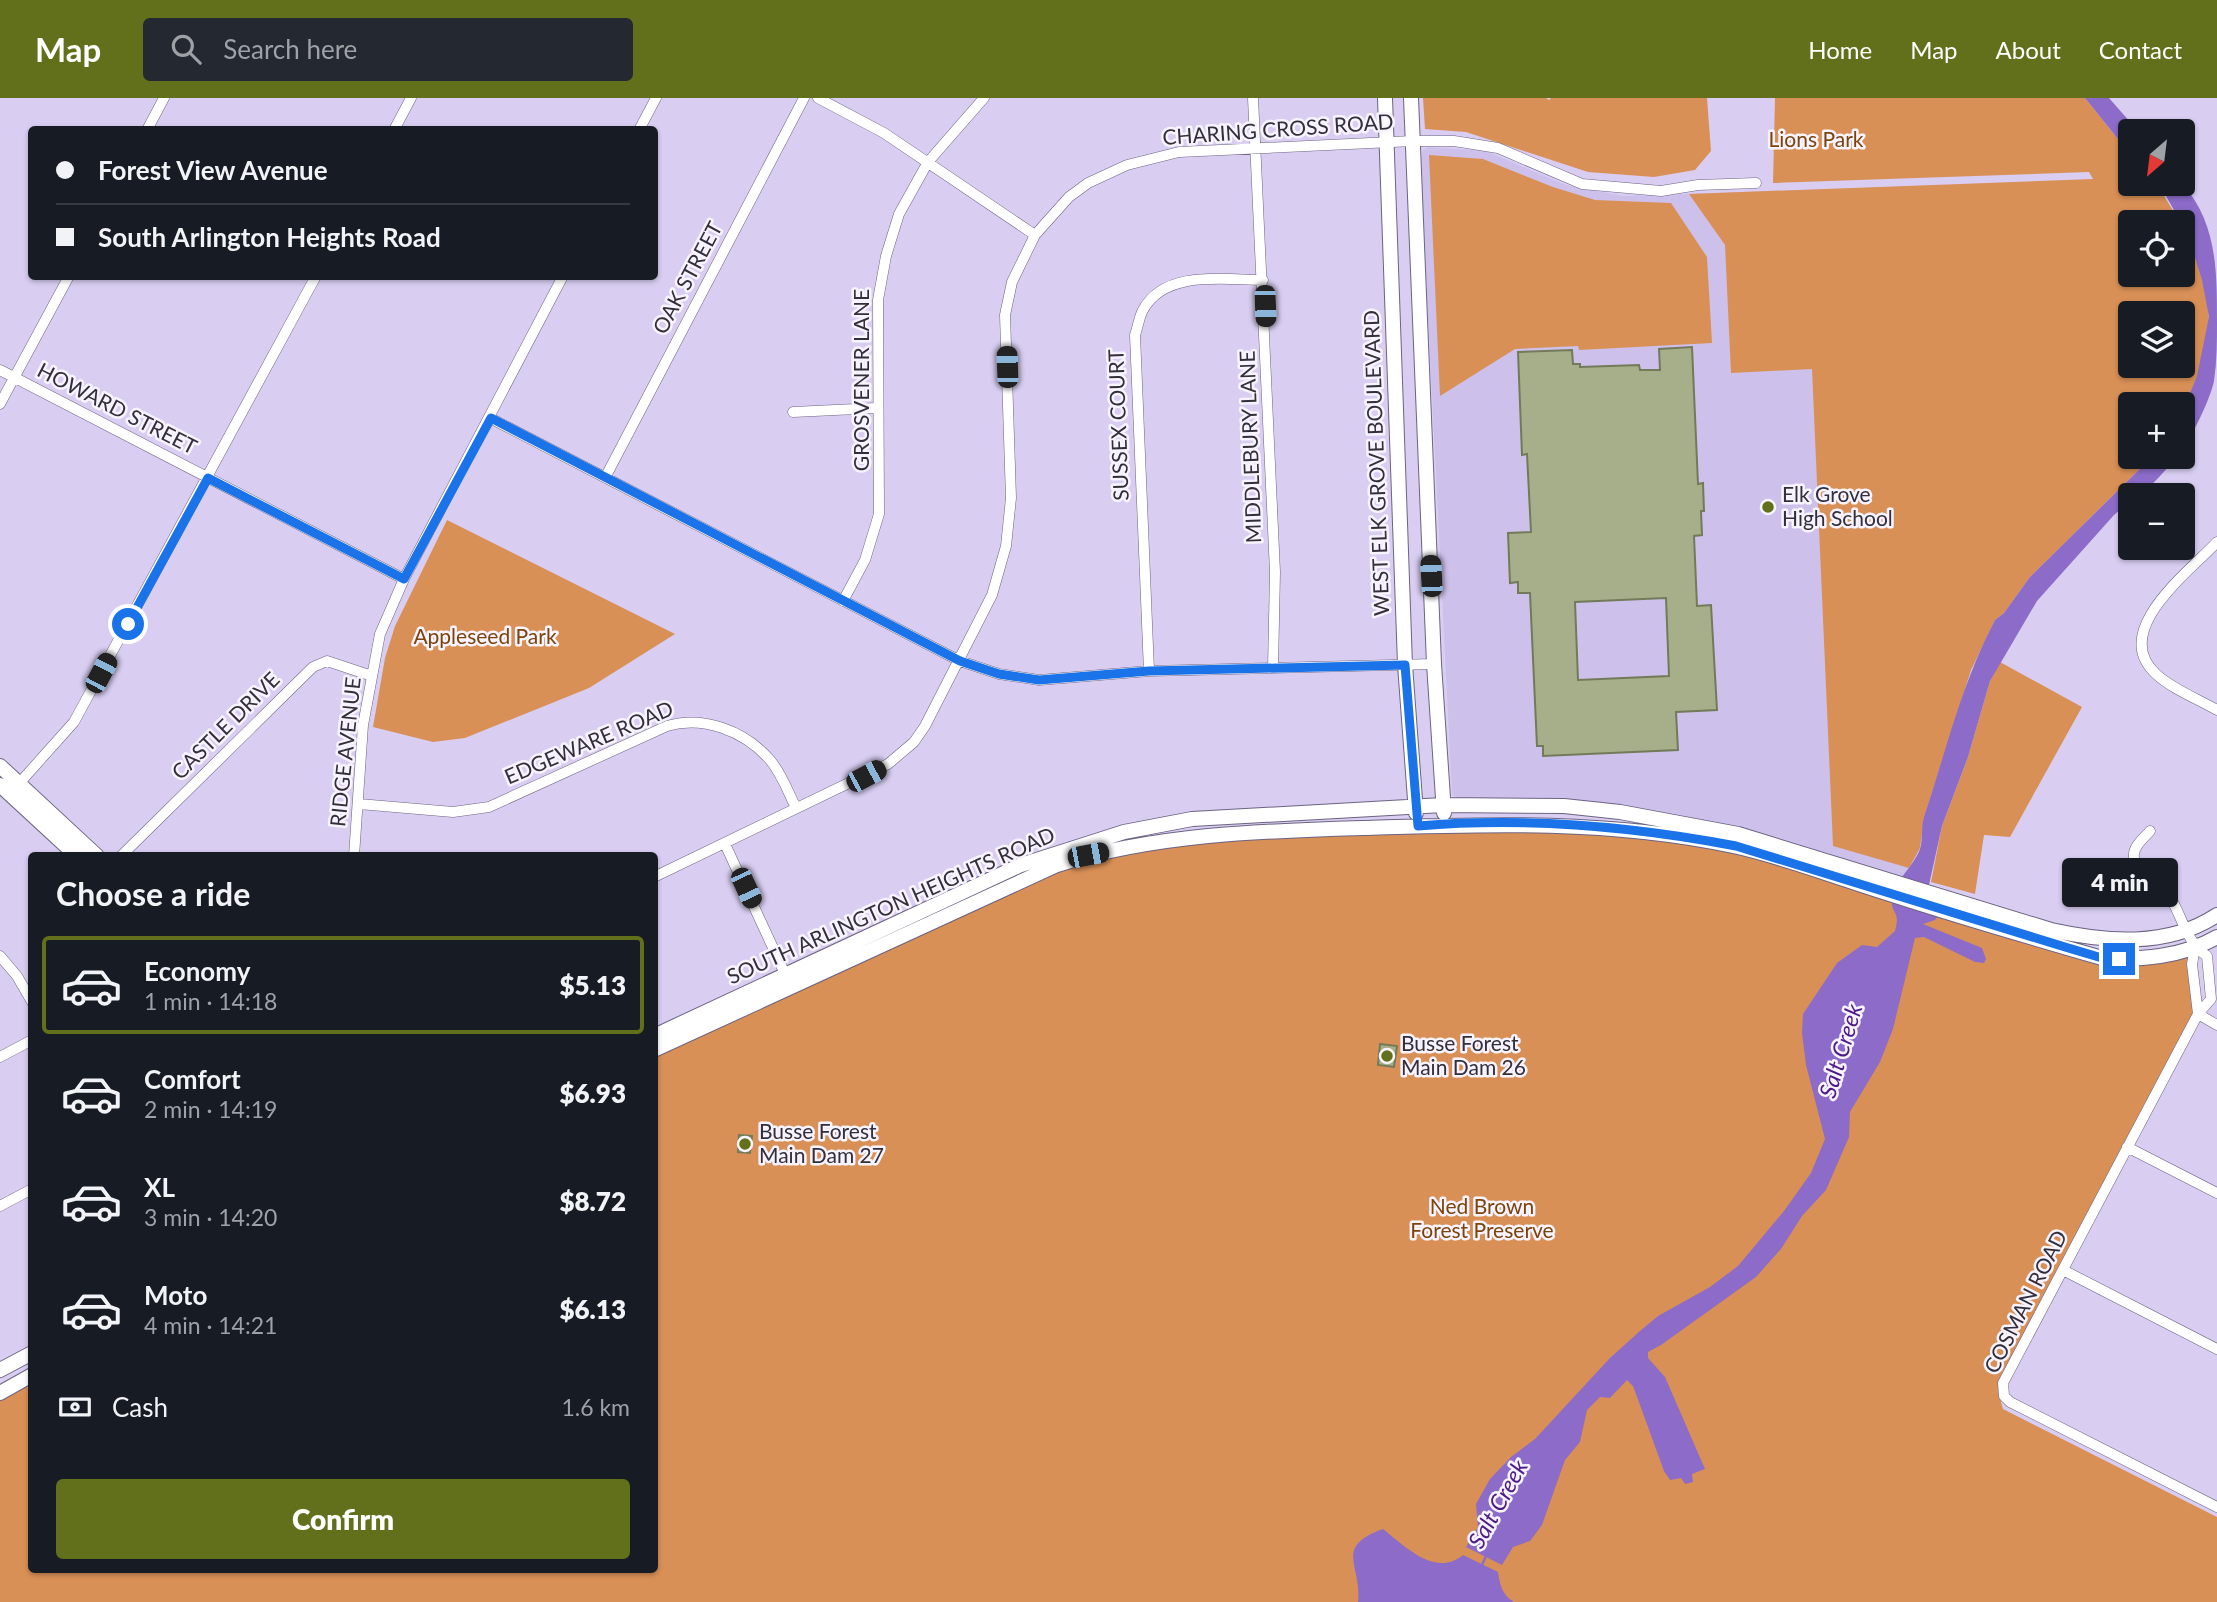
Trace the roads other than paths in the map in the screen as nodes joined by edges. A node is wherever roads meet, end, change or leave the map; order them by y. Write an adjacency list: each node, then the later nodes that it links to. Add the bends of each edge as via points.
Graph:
1 (164, 98): 10 (street)
2 (411, 98): 11 (street)
3 (656, 98): 12 (street)
4 (804, 98): 29 (street, OAK STREET)
5 (818, 98): 16 (street)
6 (984, 98): 16 (street, GROSVENER LANE)
7 (1253, 98): 15 (street, MIDDLEBURY LANE)
8 (1385, 98): 14 (main road, WEST ELK GROVE BOULEVARD)
9 (1411, 98): 13 (main road)
10 (149, 126)
11 (396, 126)
12 (641, 126)
13 (1413, 141): 14 (street, CHARING CROSS ROAD); 17 (street, CHARING CROSS ROAD, via 1498,148 1581,184 1661,191); 35 (main road)
14 (1387, 142): 15 (street, CHARING CROSS ROAD); 36 (main road, WEST ELK GROVE BOULEVARD)
15 (1255, 147): 18 (street, CHARING CROSS ROAD, via 1179,152 1105,174 1069,197); 22 (street, MIDDLEBURY LANE)
16 (928, 162): 18 (street); 26 (street, GROSVENER LANE, via 899,214 886,256 878,300)
17 (1756, 183)
18 (1035, 235): 34 (street, CHARING CROSS ROAD, via 1012,282 1005,314 1011,498 1006,546 992,595)
19 (67, 280): 24 (street)
20 (314, 280): 30 (street)
21 (561, 280): 28 (street, RIDGE AVENUE)
22 (1264, 280): 37 (street, MIDDLEBURY LANE, via 1275,572); 38 (street, SUSSEX COURT, via 1183,281 1160,290 1143,309 1135,335)
23 (0, 370): 24 (street, HOWARD STREET)
24 (14, 378): 25 (street); 30 (street, HOWARD STREET)
25 (0, 404)
26 (877, 408): 27 (street); 33 (street, GROSVENER LANE, via 879,514 865,560)
27 (793, 412)
28 (491, 418): 29 (street); 32 (street, RIDGE AVENUE)
29 (606, 476): 33 (street)
30 (208, 478): 32 (street, HOWARD STREET); 42 (street, via 74,722)
31 (2217, 542): 40 (street, via 2154,608 2141,636 2145,659 2153,671)
32 (404, 579): 39 (street, RIDGE AVENUE, via 380,634)
33 (844, 601): 34 (street)
34 (960, 661): 38 (street, via 999,674 1039,680); 46 (street, CHARING CROSS ROAD, via 925,726 906,750 866,776)
35 (1434, 664): 36 (street); 44 (main road)
36 (1405, 665): 37 (street); 45 (main road, WEST ELK GROVE BOULEVARD)
37 (1273, 668): 38 (street)
38 (1149, 671)
39 (372, 676): 43 (street, RIDGE AVENUE, via 363,725); 53 (street, CASTLE DRIVE, via 327,661 313,667)
40 (2217, 710)
41 (0, 766): 42 (main road)
42 (10, 788): 51 (main road); 52 (main road)
43 (359, 804): 46 (street, EDGEWARE ROAD, via 453,812 489,807 667,726 693,721 718,726 761,751 779,772); 54 (street, RIDGE AVENUE)
44 (1443, 805): 45 (main road, SOUTH ARLINGTON HEIGHTS ROAD); 47 (main road); 56 (main road, SOUTH ARLINGTON HEIGHTS ROAD, via 1564,806 1620,812 1738,834)
45 (1415, 806): 48 (main road, WEST ELK GROVE BOULEVARD); 63 (main road, SOUTH ARLINGTON HEIGHTS ROAD, via 1192,819 1124,832 1021,865)
46 (796, 808): 50 (street, CHARING CROSS ROAD)
47 (1445, 825): 48 (main road, SOUTH ARLINGTON HEIGHTS ROAD); 56 (main road, SOUTH ARLINGTON HEIGHTS ROAD, via 1558,824 1657,832 1736,846)
48 (1418, 826): 69 (main road, SOUTH ARLINGTON HEIGHTS ROAD, via 1198,837 1088,855 975,900)
49 (2150, 831): 59 (street, COSMAN ROAD, via 2136,847 2134,860 2141,874 2169,896)
50 (725, 844): 55 (street, CHARING CROSS ROAD); 63 (street)
51 (73, 852)
52 (92, 852)
53 (125, 852)
54 (354, 852)
55 (658, 875)
56 (1887, 886): 57 (main road, SOUTH ARLINGTON HEIGHTS ROAD)
57 (1943, 904): 59 (main road, SOUTH ARLINGTON HEIGHTS ROAD, via 2095,939 2133,942); 61 (main road, SOUTH ARLINGTON HEIGHTS ROAD, via 2102,958 2135,960)
58 (2217, 915): 59 (main road, SOUTH ARLINGTON HEIGHTS ROAD)
59 (2186, 930): 61 (street, COSMAN ROAD)
60 (2217, 937): 61 (main road, SOUTH ARLINGTON HEIGHTS ROAD)
61 (2194, 948): 65 (street); 65 (street, COSMAN ROAD, via 2207,956 2211,979 2211,999)
62 (0, 956): 64 (street)
63 (786, 976): 67 (main road, SOUTH ARLINGTON HEIGHTS ROAD)
64 (28, 995)
65 (2198, 1014): 66 (street); 71 (street, COSMAN ROAD)
66 (2217, 1025)
67 (658, 1034)
68 (28, 1042): 70 (street)
69 (658, 1048)
70 (0, 1057)
71 (2127, 1147): 73 (street); 75 (street, COSMAN ROAD)
72 (28, 1191): 74 (street)
73 (2217, 1192)
74 (0, 1206)
75 (2063, 1270): 76 (street); 81 (street, COSMAN ROAD, via 2003,1383 2004,1396)
76 (2217, 1349)
77 (28, 1355): 78 (main road)
78 (0, 1370)
79 (28, 1377): 80 (main road)
80 (0, 1393)
81 (2217, 1507)

